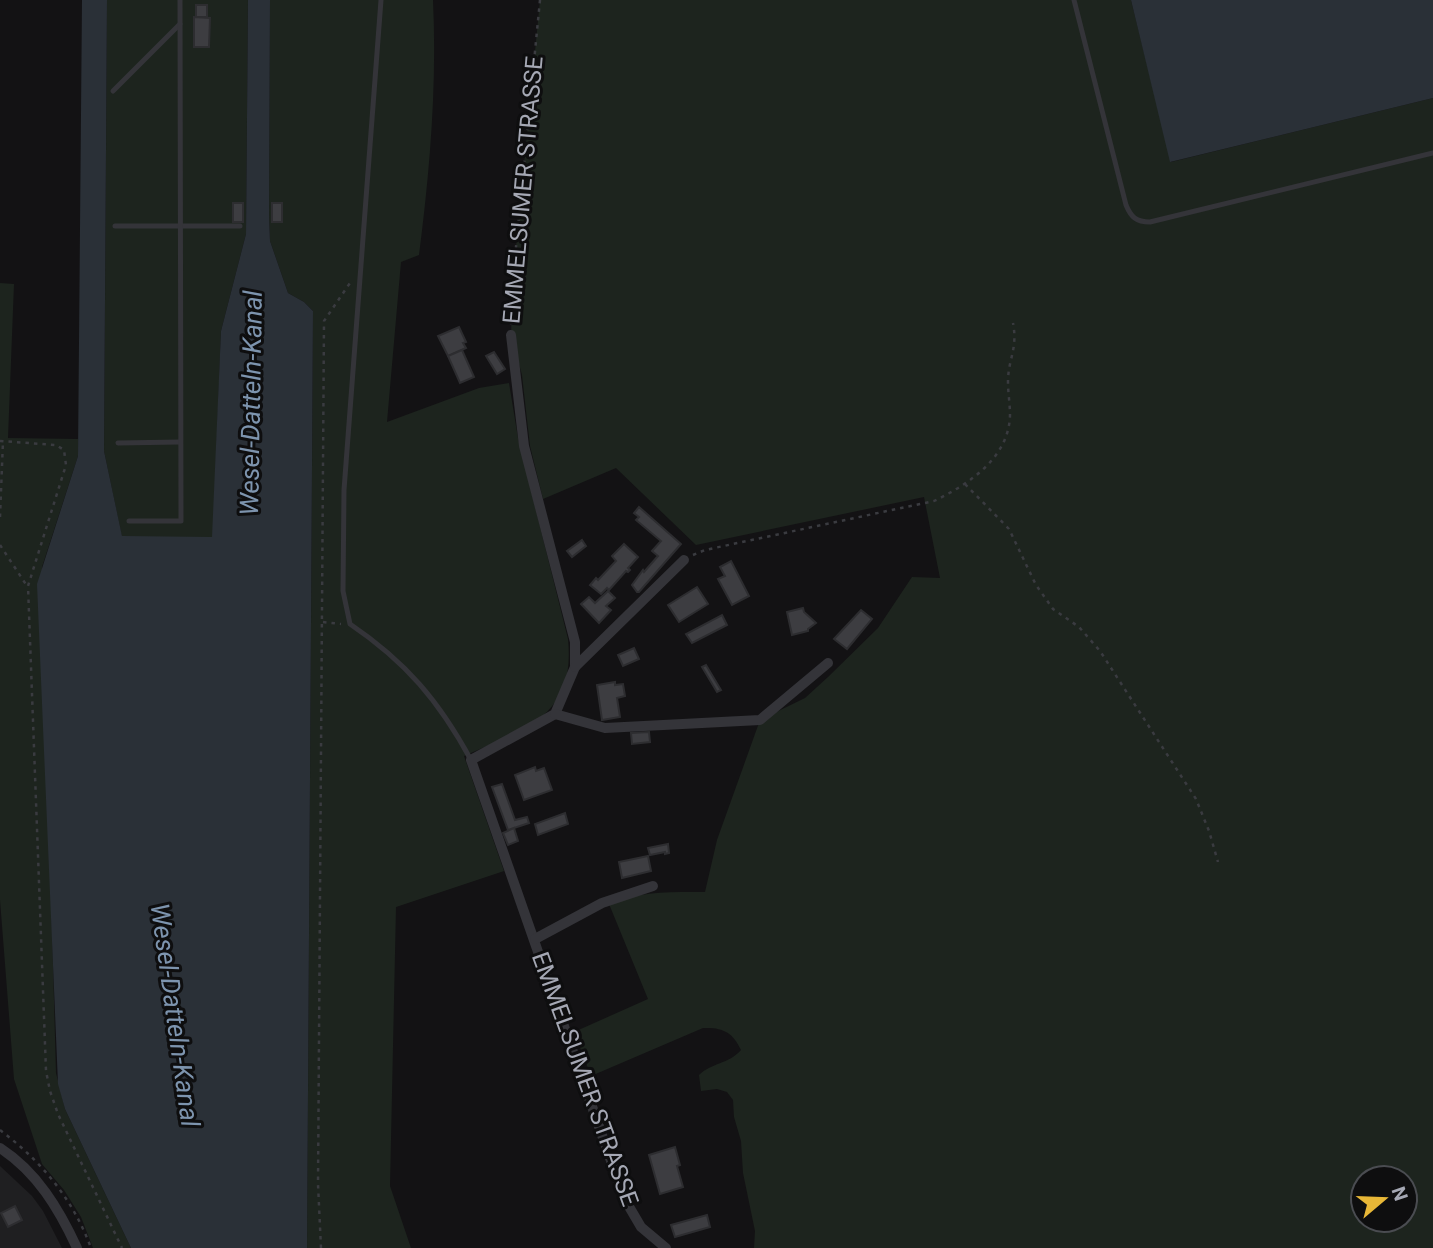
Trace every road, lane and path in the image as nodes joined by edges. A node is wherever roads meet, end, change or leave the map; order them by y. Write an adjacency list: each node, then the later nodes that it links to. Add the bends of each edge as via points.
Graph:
1 (180, 0): 5 (lane)
2 (381, 0): 11 (lane)
3 (540, 0): 13 (path, EMMELSUMER STRASSE)
4 (1074, 0): 7 (lane, via 1126,205 1141,222)
5 (180, 24): 6 (lane); 8 (lane)
6 (113, 91)
7 (1433, 153)
8 (180, 225): 9 (lane); 10 (lane); 16 (lane)
9 (115, 226)
10 (240, 226)
11 (360, 270): 23 (path, via 324,321); 24 (lane, via 344,490 343,591)
12 (1013, 323): 17 (path, via 1016,338 1007,379 1010,415 1004,443 995,458)
13 (511, 335): 26 (street, EMMELSUMER STRASSE, via 524,446 575,642)
14 (2, 441): 18 (path); 22 (path, via 57,444 64,450 66,465)
15 (118, 443): 16 (lane)
16 (180, 443): 19 (lane, via 181,521)
17 (965, 484): 21 (path, via 934,501 705,550); 29 (path, via 1009,529 1035,585 1053,609 1079,627 1100,651 1196,799)
18 (0, 517)
19 (129, 521)
20 (0, 545): 22 (path)
21 (684, 561): 26 (street, EMMELSUMER STRASSE)
22 (28, 586): 34 (path, via 46,1072 58,1114)
23 (323, 622): 24 (path); 35 (path)
24 (351, 624): 28 (lane, via 378,642 418,681 449,719)
25 (828, 663): 27 (street, via 760,720 605,727)
26 (575, 667): 27 (street, EMMELSUMER STRASSE)
27 (555, 714): 28 (street)
28 (471, 760): 31 (street, EMMELSUMER STRASSE)
29 (1218, 862)
30 (653, 886): 31 (street, EMMELSUMER STRASSE, via 602,903)
31 (535, 939): 36 (street, EMMELSUMER STRASSE, via 624,1198 641,1227)
32 (0, 1148): 33 (street, via 33,1175 57,1208)
33 (77, 1248)
34 (122, 1248)
35 (321, 1248)
36 (666, 1248)

